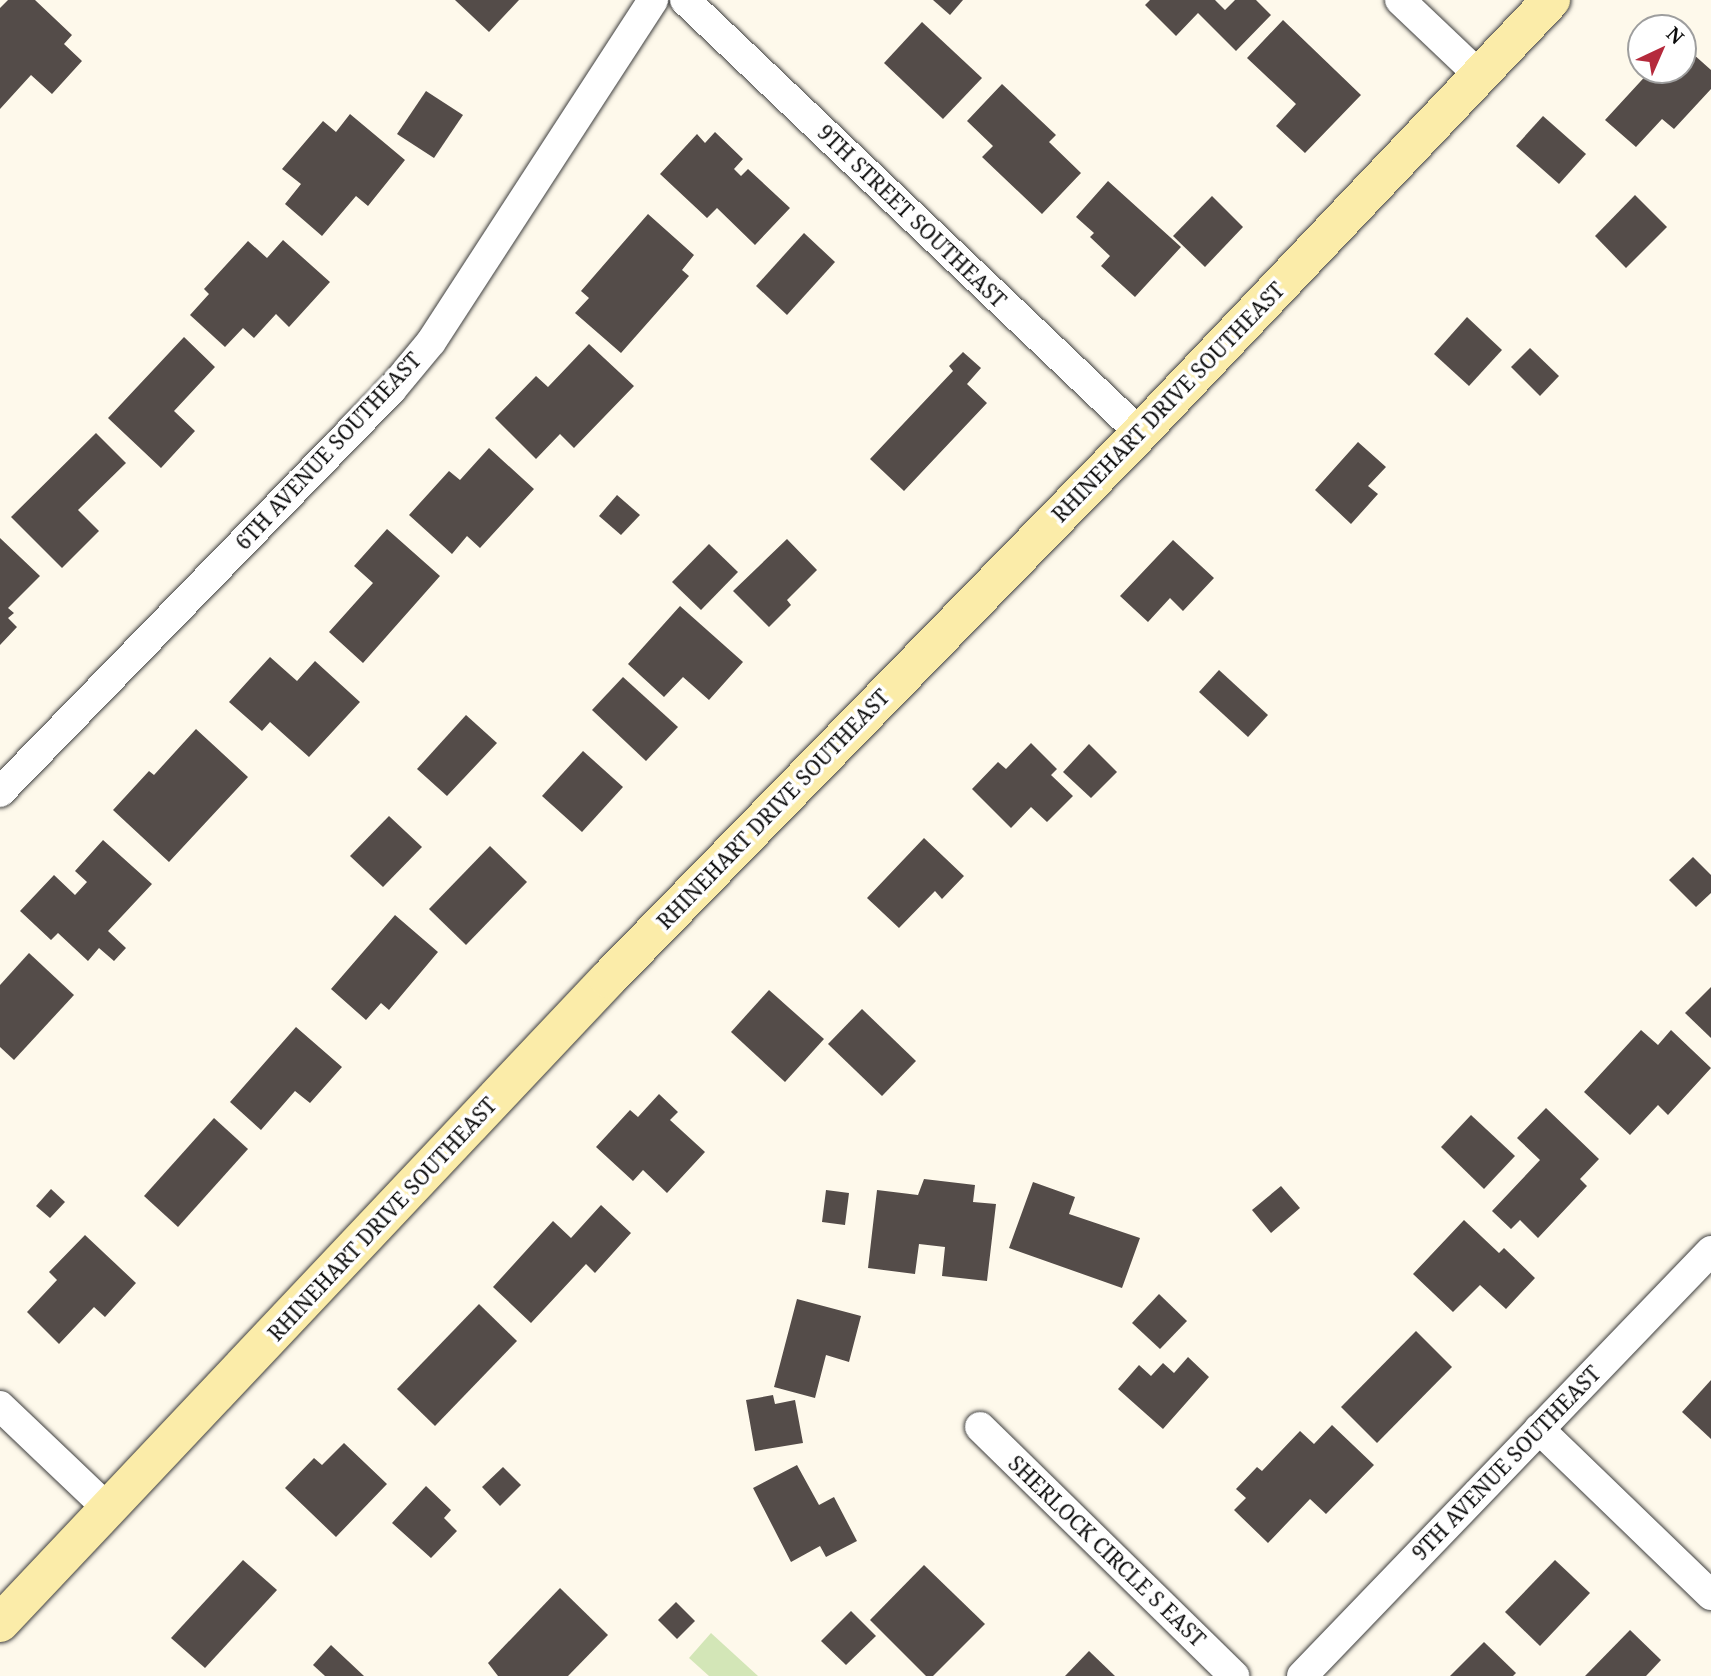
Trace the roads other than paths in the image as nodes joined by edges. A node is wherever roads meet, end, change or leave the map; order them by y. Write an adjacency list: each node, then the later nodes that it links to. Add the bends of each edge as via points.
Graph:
1 (653, 0): 7 (street, 6TH AVENUE SOUTHEAST, via 431,342 393,389)
2 (685, 0): 6 (street, 9TH STREET SOUTHEAST)
3 (1400, 0): 5 (street)
4 (1552, 0): 5 (street, RHINEHART DRIVE SOUTHEAST)
5 (1480, 76): 6 (street, RHINEHART DRIVE SOUTHEAST)
6 (1140, 433): 12 (street, RHINEHART DRIVE SOUTHEAST, via 608,979)
7 (0, 792)
8 (1711, 1251): 11 (street, 9TH AVENUE SOUTHEAST)
9 (0, 1406): 12 (street)
10 (980, 1427): 15 (street, SHERLOCK CIRCLE S EAST)
11 (1539, 1429): 13 (street); 16 (street, 9TH AVENUE SOUTHEAST)
12 (108, 1510): 14 (street, RHINEHART DRIVE SOUTHEAST)
13 (1711, 1595)
14 (0, 1623)
15 (1234, 1676)
16 (1302, 1676)

